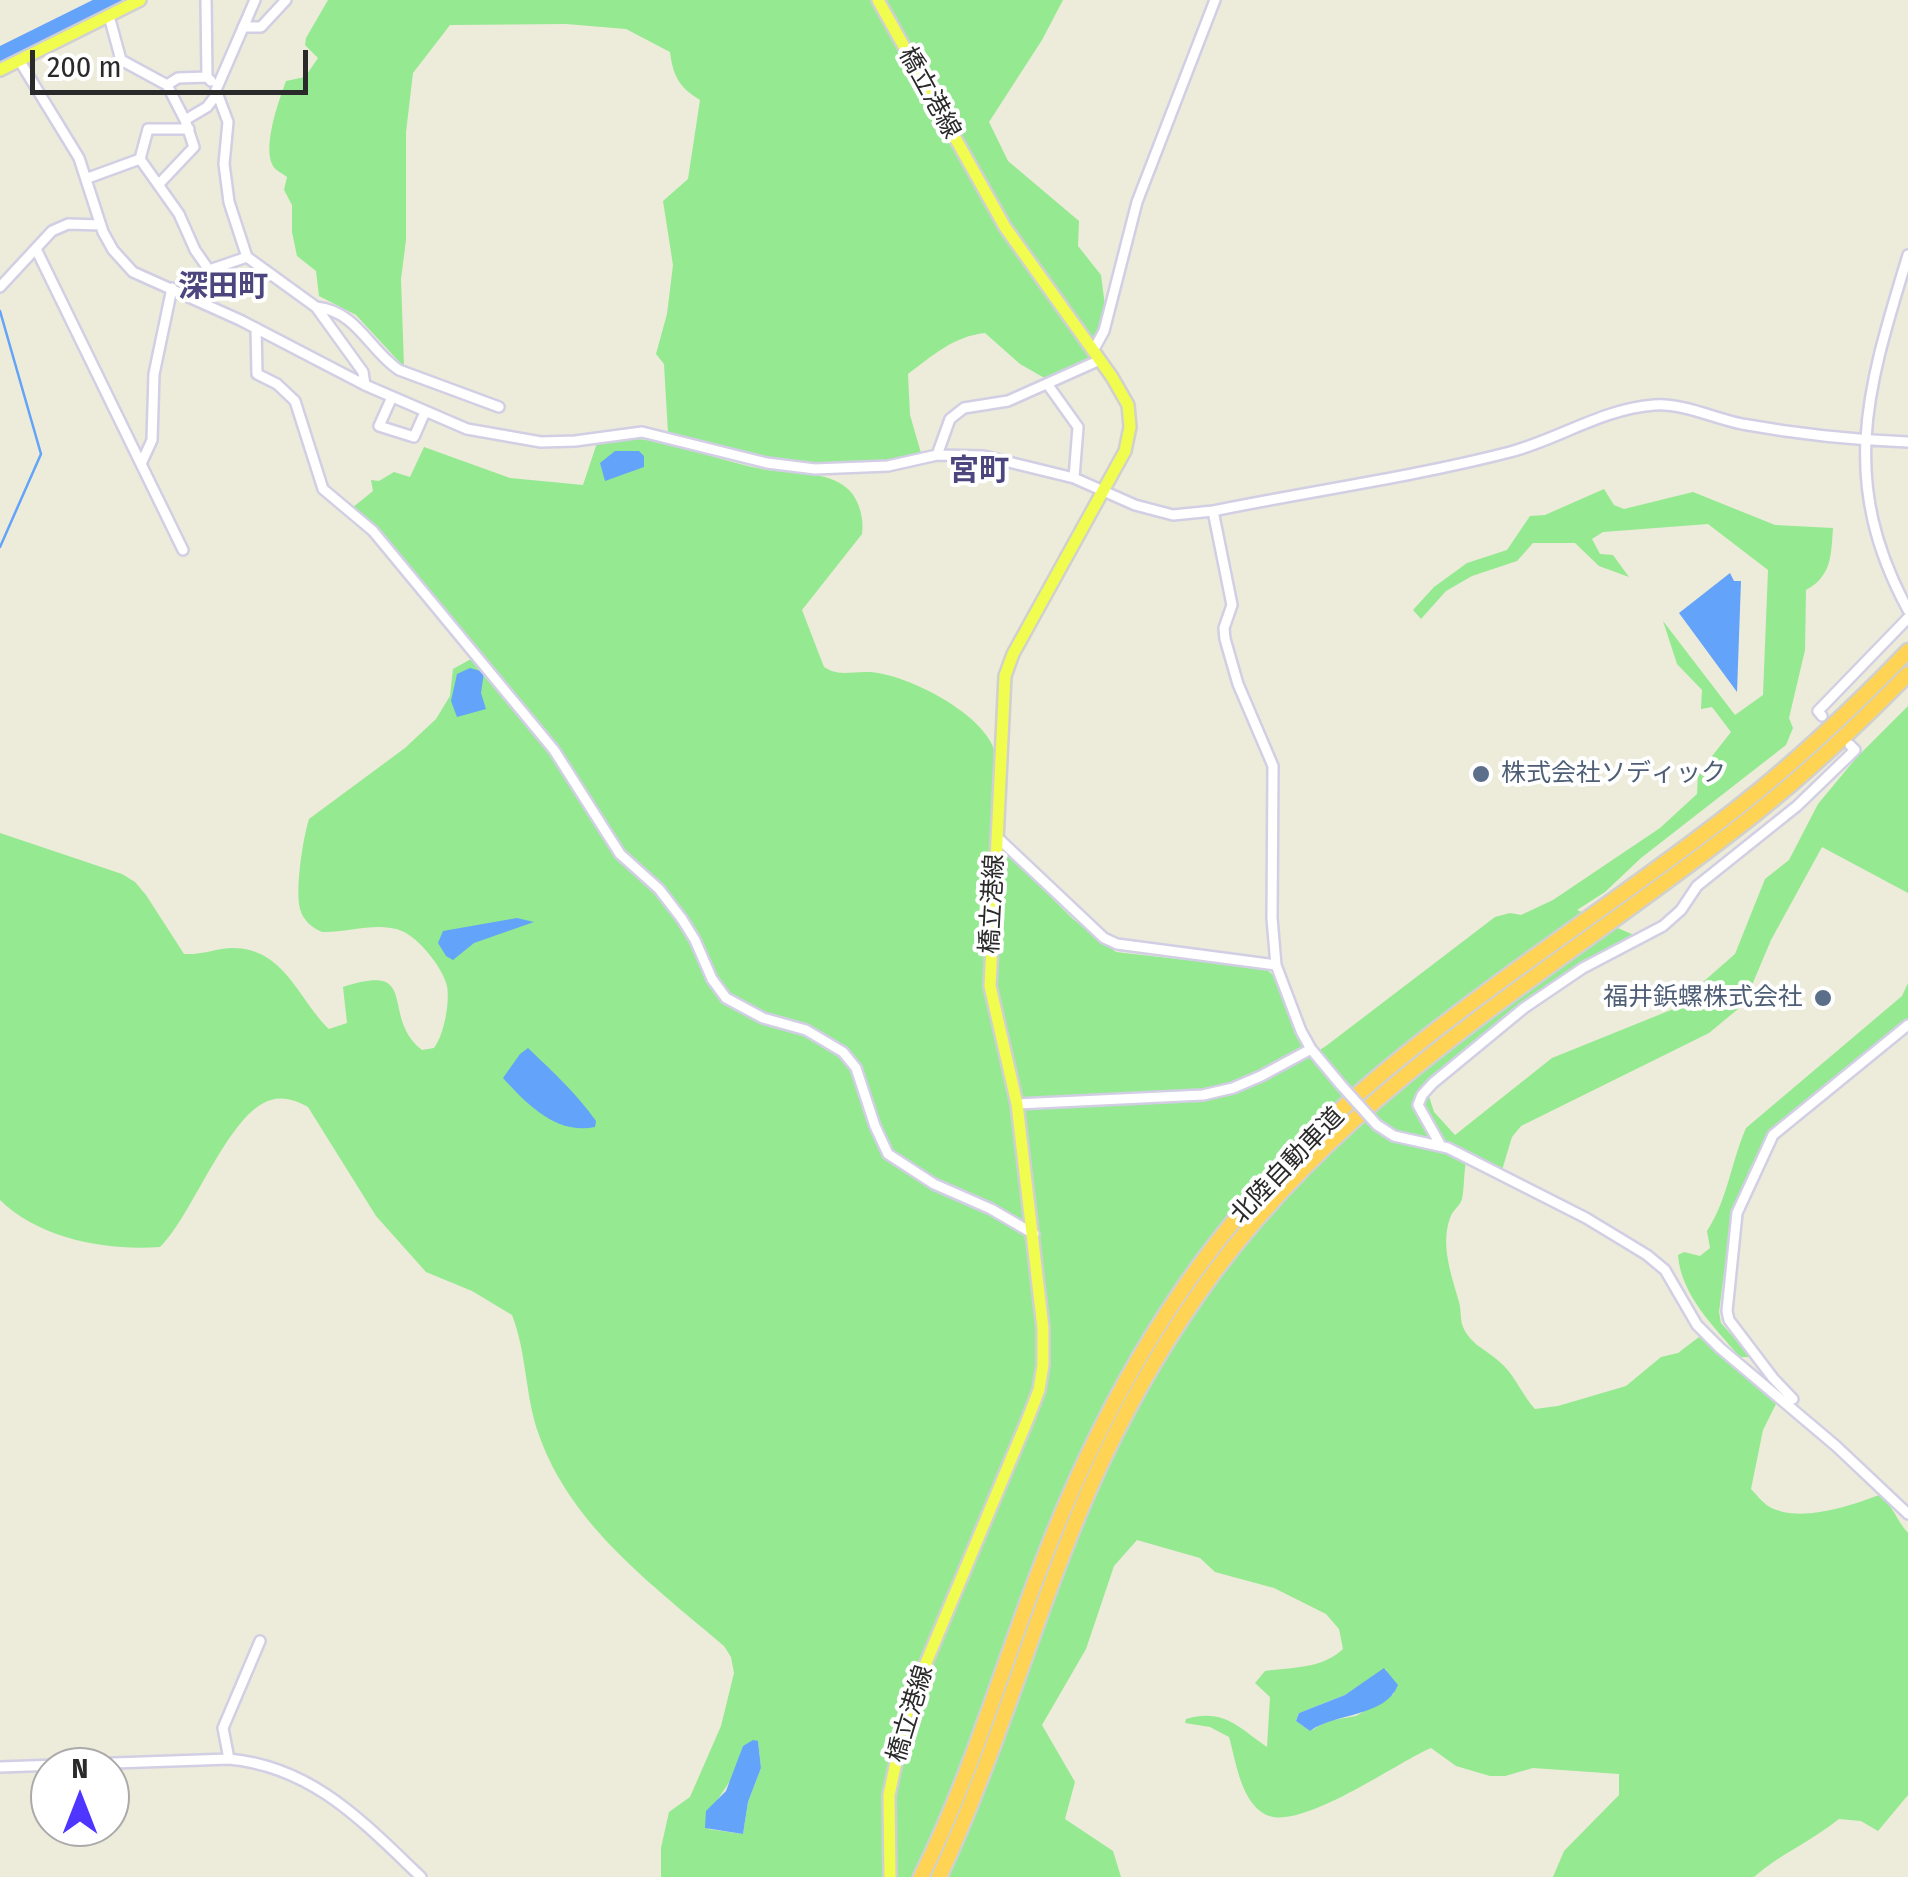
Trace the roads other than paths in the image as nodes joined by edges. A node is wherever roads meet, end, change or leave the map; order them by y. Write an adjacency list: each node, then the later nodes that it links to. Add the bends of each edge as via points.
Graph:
1 (140, 0): 7 (main road)
2 (206, 0): 11 (street)
3 (255, 0): 8 (street)
4 (286, 0): 8 (street, via 262,27)
5 (878, 0): 26 (main road, 橋立港線, via 1005,227)
6 (1215, 0): 26 (street, via 1136,202)
7 (109, 16): 9 (main road); 12 (street, via 121,60)
8 (243, 27): 13 (street)
9 (19, 60): 10 (main road); 16 (street)
10 (0, 70)
11 (207, 77): 12 (street); 13 (street)
12 (168, 84): 14 (street)
13 (217, 91): 14 (street); 21 (street, via 228,122 229,202)
14 (187, 124): 15 (street, via 148,130); 17 (street, via 194,147)
15 (140, 159): 16 (street); 17 (street)
16 (88, 178): 18 (street)
17 (159, 184): 21 (street, via 209,270)
18 (101, 225): 19 (street, via 62,226); 23 (street, via 124,265)
19 (36, 249): 22 (street); 37 (street)
20 (1908, 255): 33 (street, via 1876,360)
21 (247, 257): 24 (street)
22 (0, 287)
23 (172, 288): 25 (street); 37 (street, via 154,374 152,440)
24 (316, 307): 27 (street, via 363,372); 30 (street, via 352,321 399,370)
25 (256, 328): 27 (street); 54 (street, via 257,374 295,401 323,489 373,531 554,750 620,854 682,919 726,998 843,1052 856,1068 888,1154)
26 (1096, 356): 28 (street); 39 (main road, 橋立港線, via 1128,405 1130,427)
27 (365, 385): 29 (street)
28 (1048, 385): 36 (street, via 956,414); 38 (street, via 1078,426)
29 (392, 397): 31 (street); 32 (street, via 379,426)
30 (499, 407)
31 (425, 412): 32 (street); 36 (street, via 519,439 575,441 642,432 794,468 888,466)
32 (414, 437): 35 (street)
33 (1865, 441): 34 (street); 40 (street, via 1654,405 1605,414 1491,457); 42 (street, via 1874,524)
34 (1908, 442)
35 (424, 443)
36 (936, 455): 38 (street, via 1000,459)
37 (141, 464): 41 (street)
38 (1074, 478): 39 (street)
39 (1104, 489): 40 (street, via 1173,515); 48 (main road, 橋立港線, via 1005,676)
40 (1212, 510): 49 (street, via 1232,605 1225,639 1272,766)
41 (184, 550)
42 (1908, 610)
43 (1908, 618): 46 (street, via 1818,711)
44 (1908, 651): 62 (highway, 北陸自動車道, via 1741,804 1410,1049 1250,1202 1175,1302 1101,1426)
45 (1908, 674): 63 (highway, 北陸自動車道, via 1755,814 1464,1026 1378,1097 1302,1169 1231,1251 1142,1384 1092,1483)
46 (1822, 716)
47 (1850, 746): 53 (street, via 1855,750 1846,761 1697,886 1682,910 1524,1008 1432,1083 1418,1106)
48 (996, 837): 49 (street, via 1116,944); 52 (main road, 橋立港線, via 990,986)
49 (1276, 966): 51 (street)
50 (1908, 1026): 55 (street, via 1773,1135 1737,1213 1729,1320)
51 (1311, 1048): 52 (street, via 1262,1076 1203,1095); 53 (street, bridge, via 1376,1125)
52 (1017, 1104): 54 (main road, 橋立港線)
53 (1441, 1146): 56 (street, via 1648,1255 1720,1348)
54 (1034, 1234): 61 (main road, 橋立港線, via 1039,1390 908,1706 889,1795)
55 (1792, 1399)
56 (1908, 1514)
57 (260, 1641): 58 (street, via 223,1728)
58 (229, 1758): 59 (street); 60 (street, via 262,1762 305,1782 344,1807)
59 (0, 1767)
60 (421, 1877)
61 (890, 1877)
62 (922, 1877)
63 (939, 1877)

